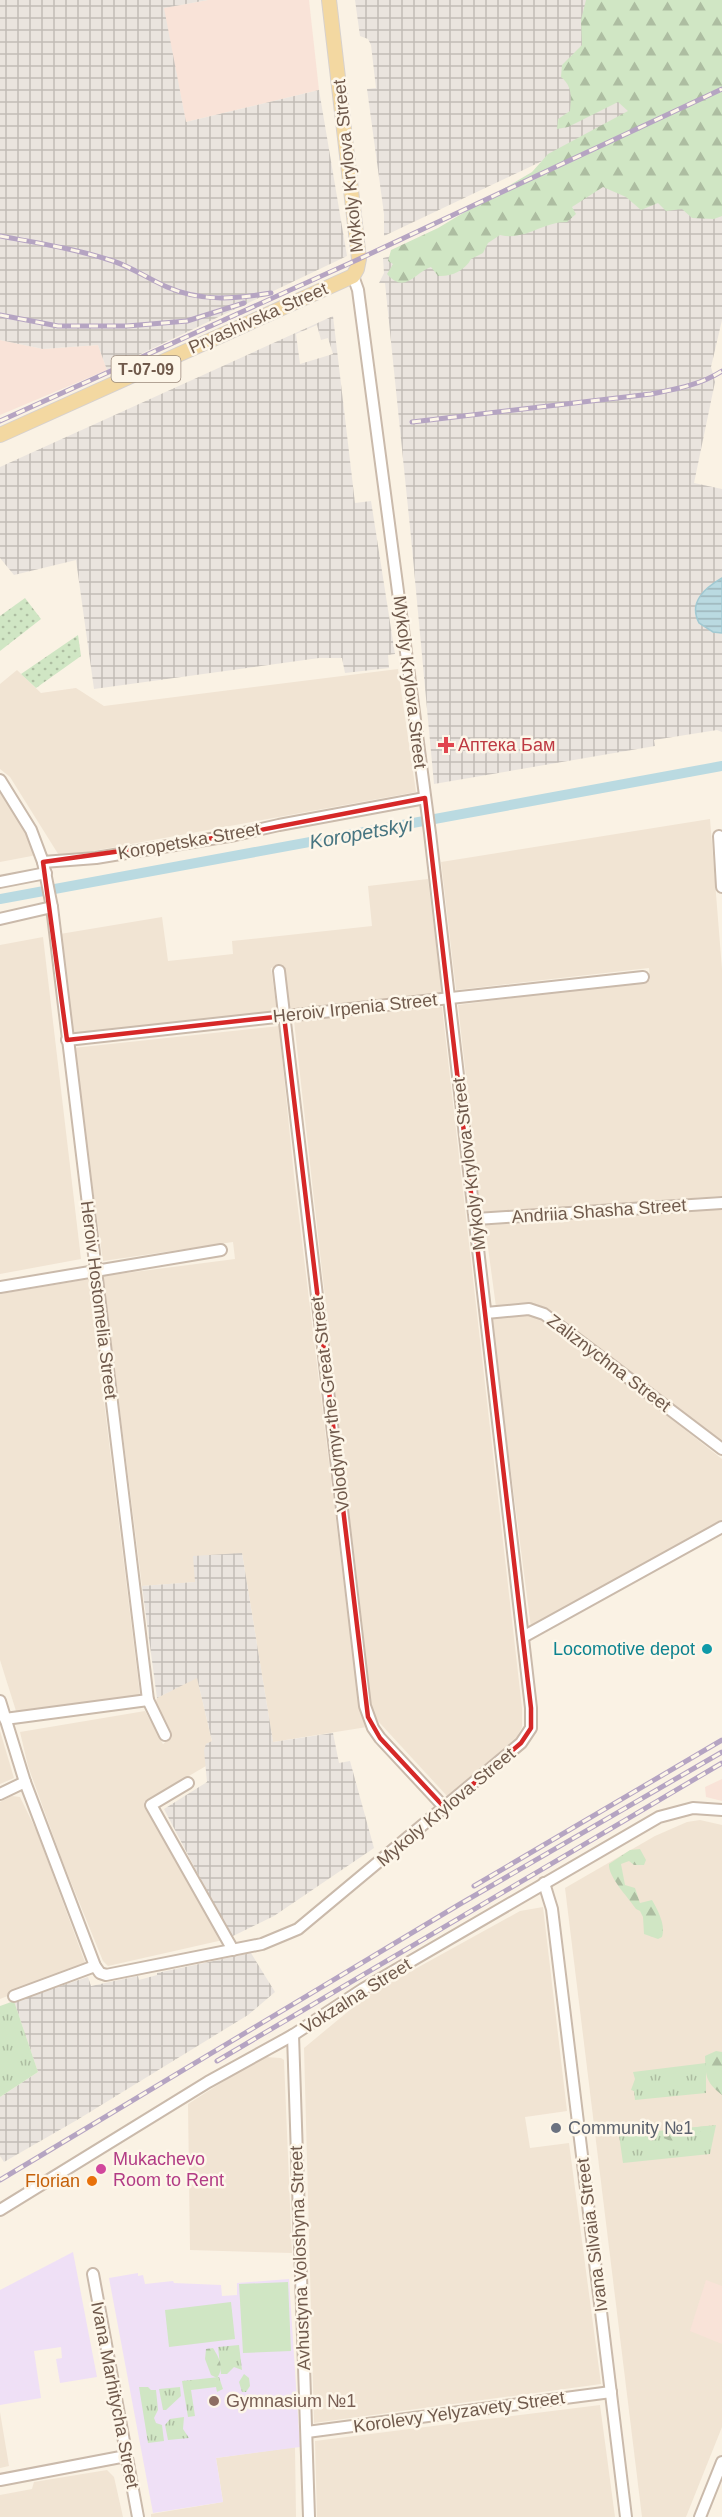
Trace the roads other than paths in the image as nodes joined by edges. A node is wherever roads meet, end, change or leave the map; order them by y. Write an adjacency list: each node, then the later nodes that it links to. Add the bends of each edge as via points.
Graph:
1 (329, 0): 2 (main road, Mykoly Krylova Street, via 359,259)
2 (353, 276): 3 (main road, Pryashivska Street / Т-07-09); 5 (street, Mykoly Krylova Street, via 358,290)
3 (0, 435)
4 (0, 780): 7 (street, via 31,830)
5 (426, 803): 7 (street, Koropetska Street, via 85,859); 14 (street, Mykoly Krylova Street)
6 (719, 836): 9 (street)
7 (46, 873): 8 (street, Koropetska Street); 10 (street, Heroiv Hostomelia Street)
8 (0, 882)
9 (722, 887)
10 (52, 902): 11 (street); 16 (street, Heroiv Hostomelia Street)
11 (0, 920)
12 (279, 971): 15 (street, Volodymyr the Great Street)
13 (643, 977): 14 (street, Heroiv Irpenia Street)
14 (449, 998): 15 (street, Heroiv Irpenia Street); 18 (street, Mykoly Krylova Street)
15 (284, 1016): 16 (street, Heroiv Irpenia Street); 33 (street, Volodymyr the Great Street, via 365,1706 380,1738)
16 (67, 1040): 20 (street, Heroiv Hostomelia Street)
17 (722, 1203): 18 (street, Andriia Shasha Street)
18 (476, 1219): 22 (street, Mykoly Krylova Street)
19 (221, 1250): 20 (street)
20 (95, 1269): 21 (street); 26 (street, Heroiv Hostomelia Street)
21 (0, 1287)
22 (486, 1313): 23 (street, Zaliznychna Street, via 537,1310); 25 (street, Mykoly Krylova Street)
23 (722, 1449)
24 (722, 1527): 25 (street)
25 (523, 1638): 33 (street, Mykoly Krylova Street, via 531,1728 521,1743)
26 (148, 1700): 28 (street); 29 (street, Heroiv Hostomelia Street)
27 (0, 1701): 28 (street)
28 (5, 1719): 30 (street)
29 (165, 1735)
30 (25, 1782): 32 (street); 37 (street)
31 (188, 1784): 36 (street, via 152,1805)
32 (0, 1794)
33 (445, 1808): 36 (street, Mykoly Krylova Street, via 298,1929 262,1944)
34 (722, 1810): 35 (street, Vokzalna Street, via 693,1808 670,1813)
35 (544, 1883): 39 (street, Vokzalna Street, via 363,1989); 42 (street, Ivana Silvaia Street, via 552,1909)
36 (233, 1950): 37 (street, Mykoly Krylova Street, via 113,1975 100,1973)
37 (95, 1966): 38 (street)
38 (14, 1996)
39 (293, 2035): 40 (street, Vokzalna Street, via 208,2082); 43 (street, Avhustyna Voloshyna Street)
40 (0, 2211)
41 (93, 2274): 44 (street, Ivana Marhitycha Street)
42 (611, 2392): 43 (street, Korolevy Yelyzavety Street); 49 (street, Ivana Silvaia Street)
43 (307, 2432): 48 (street, Avhustyna Voloshyna Street)
44 (126, 2456): 46 (street); 47 (street, Ivana Marhitycha Street)
45 (721, 2467): 50 (street)
46 (0, 2480)
47 (138, 2517)
48 (309, 2517)
49 (626, 2517)
50 (700, 2517)

